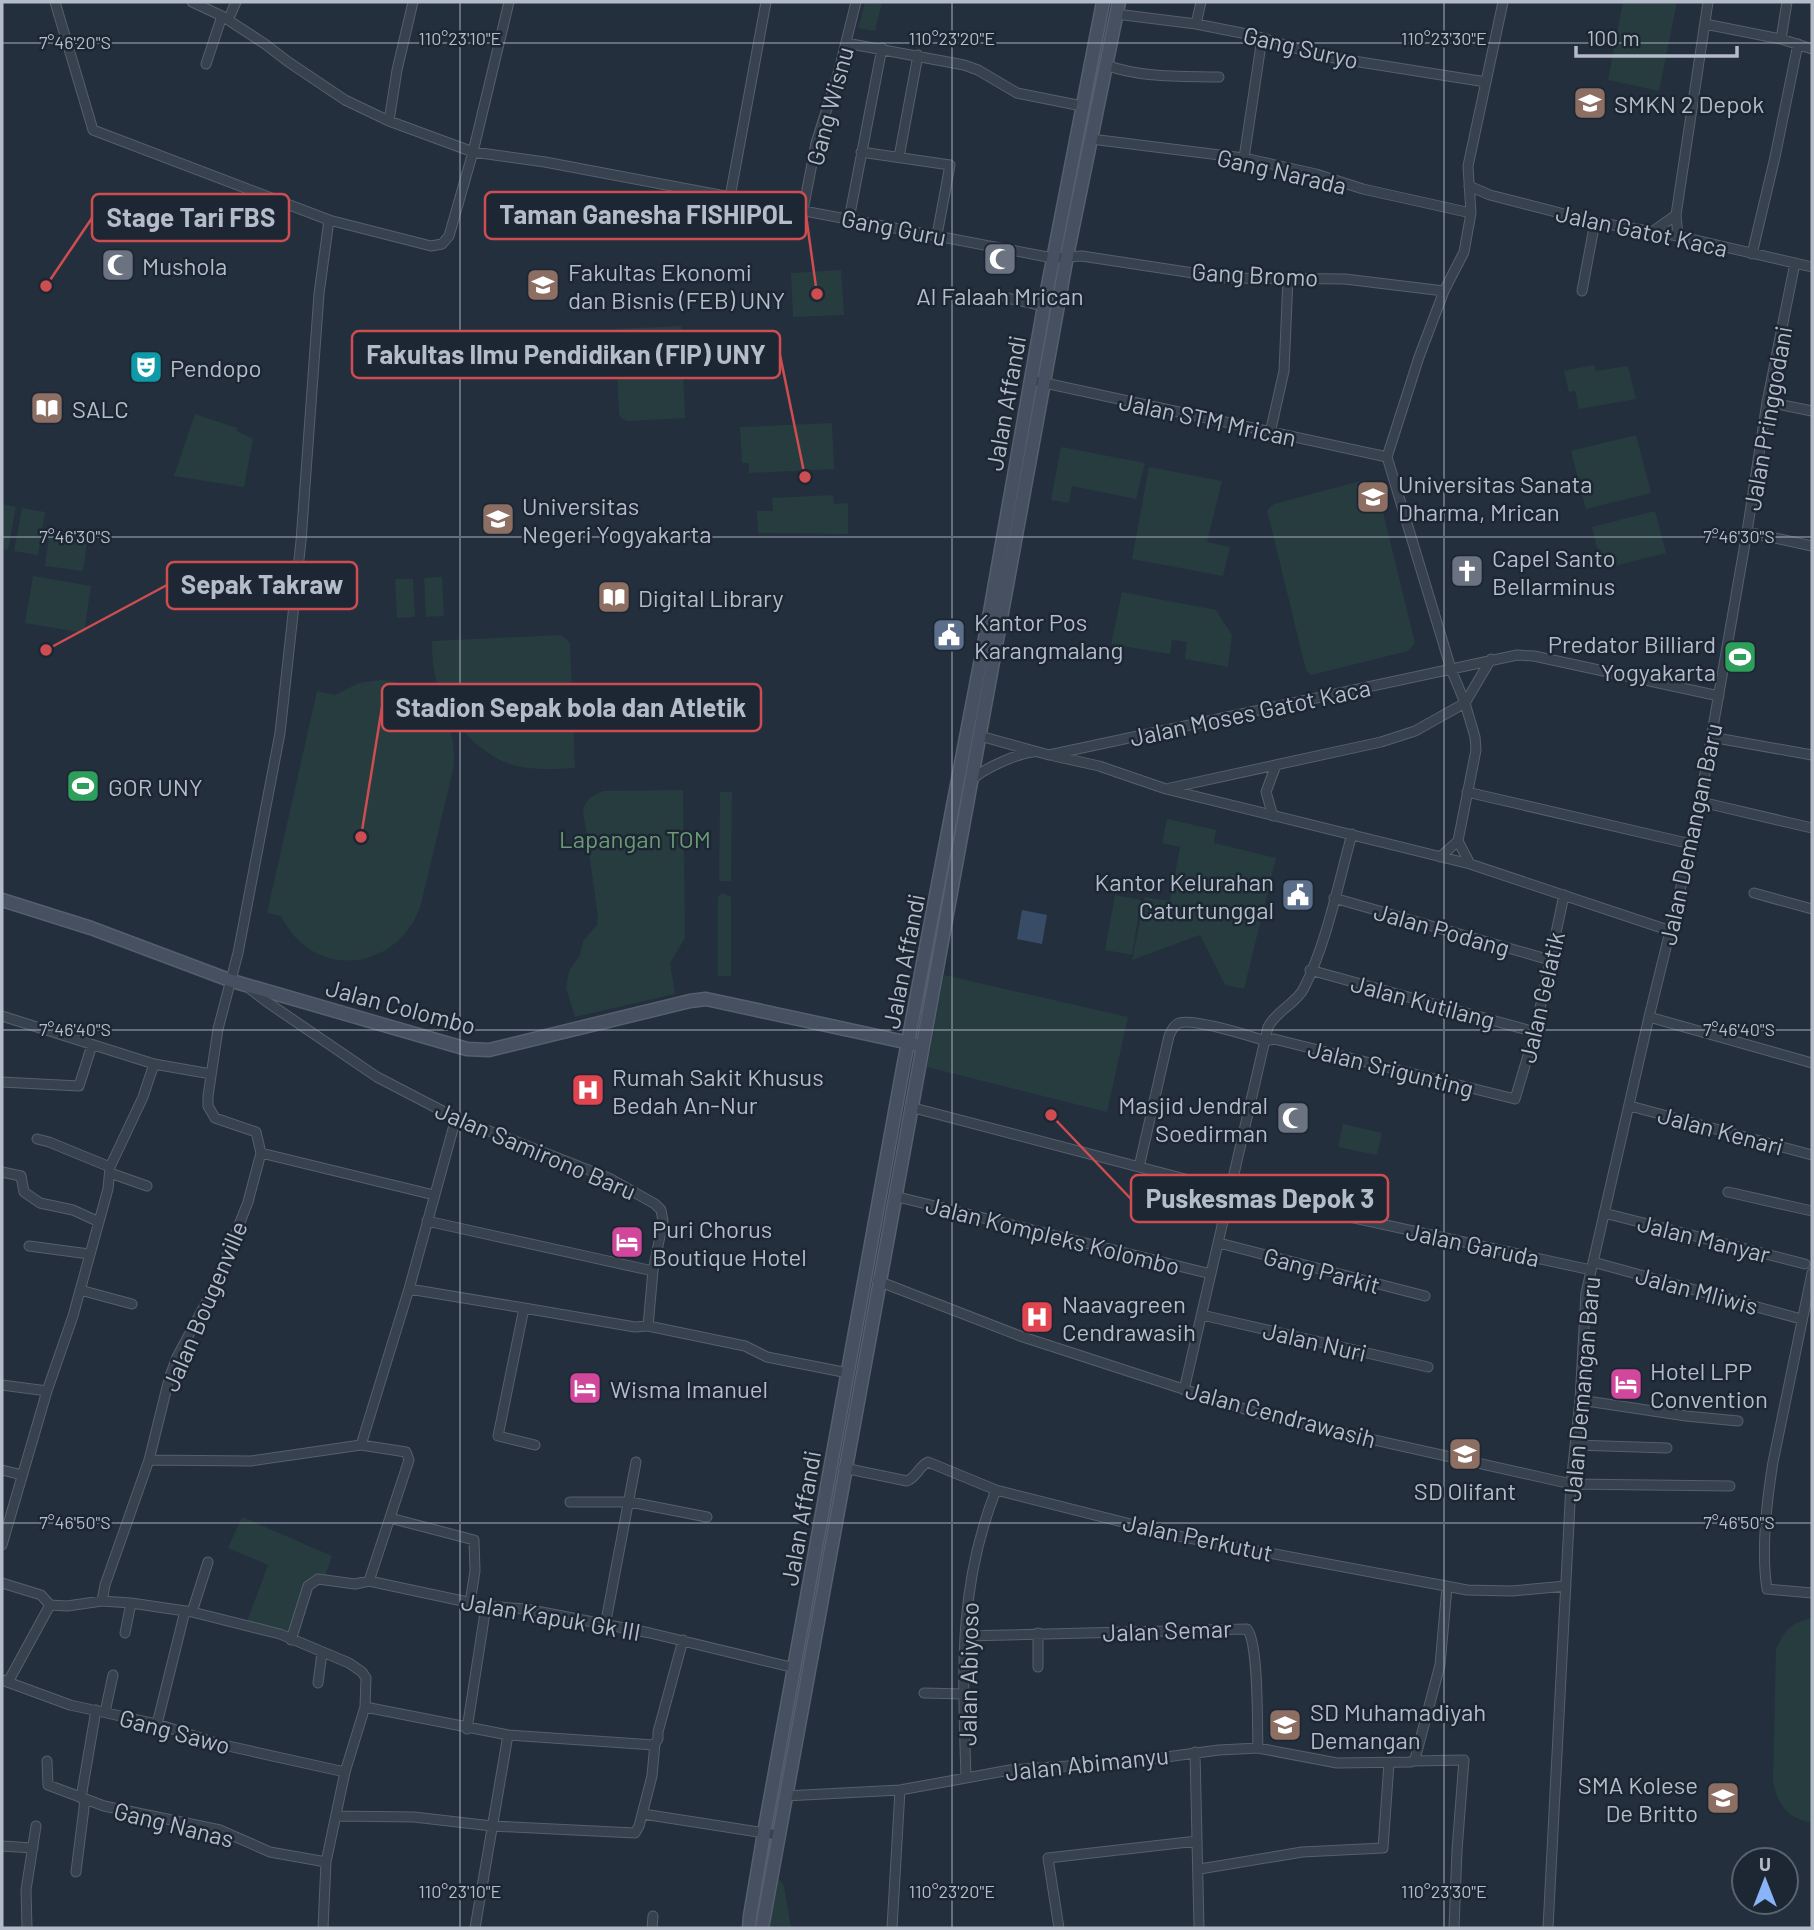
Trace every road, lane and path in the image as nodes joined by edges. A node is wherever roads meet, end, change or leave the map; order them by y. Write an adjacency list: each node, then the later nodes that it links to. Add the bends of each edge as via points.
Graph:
1 (55, 2): 43 (street, via 93,131)
2 (191, 2): 14 (street, Gang Guru)
3 (236, 2): 14 (street)
4 (413, 2): 29 (street)
5 (509, 2): 31 (street)
6 (766, 2): 37 (street)
7 (856, 2): 19 (street, Gang Wisnu)
8 (1103, 2): 28 (main road, Jalan Affandi)
9 (1201, 2): 15 (street)
10 (1503, 2): 27 (street)
11 (1708, 2): 16 (street)
12 (1787, 2): 18 (street)
13 (1117, 8): 15 (street, Gang Suryo); 25 (main road, Jalan Affandi)
14 (225, 18): 24 (street); 29 (street, Gang Guru, via 322,86)
15 (1196, 24): 17 (street, Gang Suryo)
16 (1705, 24): 18 (street); 41 (street)
17 (1262, 38): 27 (street, Gang Suryo, via 1322,55); 34 (street)
18 (1781, 39): 20 (street)
19 (846, 43): 21 (street); 39 (street, Gang Wisnu)
20 (1798, 44): 22 (street); 48 (street)
21 (882, 48): 23 (street); 32 (street)
22 (1812, 49)
23 (918, 55): 28 (street, via 978,70 1017,93); 33 (street)
24 (206, 64)
25 (1106, 65): 26 (street, via 1139,73); 30 (main road, Jalan Affandi)
26 (1219, 77)
27 (1486, 82): 35 (street, via 1468,166)
28 (1082, 106): 50 (main road, Jalan Affandi)
29 (389, 121): 31 (street, Gang Guru)
30 (1091, 139): 34 (street, Gang Narada); 49 (main road, Jalan Affandi)
31 (473, 152): 37 (street, Gang Guru); 43 (street, via 449,236 442,244 431,246)
32 (861, 152): 33 (street); 42 (street)
33 (899, 157): 46 (street, via 950,165)
34 (1244, 158): 40 (street, Gang Narada)
35 (1469, 186): 36 (street, Jalan Gatot Kaca); 38 (street)
36 (1490, 195): 38 (street, Jalan Gatot Kaca); 44 (street, Jalan Gatot Kaca)
37 (730, 197): 39 (street, Gang Guru)
38 (1471, 200): 40 (street)
39 (803, 210): 42 (street, Gang Guru)
40 (1471, 213): 54 (street, via 1464,252)
41 (1676, 215): 45 (street); 47 (street)
42 (849, 219): 46 (street, Gang Guru)
43 (329, 220): 96 (street, via 281,733)
44 (1595, 222): 45 (street, Jalan Gatot Kaca); 55 (street)
45 (1652, 232): 47 (street, Jalan Gatot Kaca)
46 (937, 235): 50 (street, Gang Guru)
47 (1678, 236): 48 (street, Jalan Gatot Kaca)
48 (1752, 254): 51 (street, Jalan Gatot Kaca)
49 (1067, 256): 50 (street, Gang Guru); 53 (street, Gang Bromo, via 1226,278); 59 (main road, Jalan Affandi)
50 (1053, 258): 57 (main road, Jalan Affandi)
51 (1795, 263): 52 (street, Jalan Gatot Kaca); 60 (street, Jalan Pringgodani)
52 (1812, 267)
53 (1288, 278): 54 (street, Gang Bromo, via 1345,279); 62 (street, via 1284,371)
54 (1444, 291): 63 (street)
55 (1582, 291)
56 (1007, 298): 57 (street)
57 (1044, 306): 58 (main road, Jalan Affandi)
58 (1031, 380): 59 (street, Jalan STM Mrican); 66 (main road, Jalan Affandi)
59 (1044, 383): 62 (street, Jalan STM Mrican); 66 (main road, Jalan Affandi)
60 (1767, 402): 61 (street); 64 (street, Jalan Pringgodani)
61 (1812, 411)
62 (1270, 433): 63 (street, Jalan STM Mrican)
63 (1387, 457): 68 (street)
64 (1747, 532): 65 (street); 69 (street, Jalan Pringgodani)
65 (1812, 546)
66 (996, 614): 71 (main road, Jalan Affandi); 101 (main road, Jalan Affandi)
67 (1491, 659): 68 (street, Jalan Moses Gatot Kaca); 69 (street, Jalan Moses Gatot Kaca, via 1534,656); 70 (street)
68 (1451, 669): 70 (street); 74 (street, Jalan Moses Gatot Kaca)
69 (1719, 696): 72 (street, Jalan Demangan Baru)
70 (1465, 703): 76 (street, via 1415,732); 79 (street, via 1476,750)
71 (980, 736): 73 (street, Jalan Moses Gatot Kaca); 77 (main road, Jalan Affandi)
72 (1711, 737): 75 (street); 80 (street, Jalan Demangan Baru)
73 (1038, 752): 74 (street, Jalan Moses Gatot Kaca); 77 (street, via 1020,755)
74 (1049, 755): 78 (street, Jalan Moses Gatot Kaca)
75 (1812, 755)
76 (1276, 765): 78 (street); 81 (street, via 1266,792)
77 (971, 781): 101 (main road, Jalan Affandi)
78 (1166, 789): 81 (street, Jalan Moses Gatot Kaca)
79 (1467, 792): 84 (street); 85 (street)
80 (1701, 802): 82 (street); 85 (street, Jalan Demangan Baru)
81 (1273, 816): 83 (street, Jalan Moses Gatot Kaca)
82 (1812, 828)
83 (1352, 834): 86 (street, Jalan Moses Gatot Kaca); 90 (street)
84 (1458, 841): 86 (street); 87 (street)
85 (1692, 844): 93 (street, Jalan Demangan Baru)
86 (1440, 857): 87 (street, Jalan Moses Gatot Kaca)
87 (1470, 864): 89 (street, Jalan Moses Gatot Kaca)
88 (1754, 893): 92 (street)
89 (1564, 895): 93 (street, Jalan Moses Gatot Kaca); 94 (street, Jalan Gelatik)
90 (1334, 898): 94 (street, Jalan Podang); 95 (street)
91 (2, 900): 96 (main road, Jalan Colombo)
92 (1812, 909)
93 (1671, 931): 98 (street, Jalan Demangan Baru)
94 (1550, 960): 99 (street, Jalan Gelatik)
95 (1310, 970): 99 (street, Jalan Kutilang); 100 (street, via 1298,997 1272,1020)
96 (238, 983): 101 (main road, Jalan Colombo, via 475,1050 706,999); 105 (street, via 218,1029); 110 (street, Jalan Samirono Baru, via 377,1077)
97 (2, 1016): 102 (street)
98 (1649, 1017): 103 (street); 108 (street, Jalan Demangan Baru)
99 (1535, 1032): 107 (street, Jalan Gelatik)
100 (1266, 1041): 107 (street, Jalan Srigunting, via 1274,1039); 114 (street, via 1207,1025 1184,1022 1175,1026); 118 (street)
101 (915, 1044): 109 (main road, Jalan Affandi); 134 (main road, Jalan Affandi)
102 (92, 1045): 104 (street); 106 (street, via 79,1086)
103 (1812, 1063)
104 (154, 1064): 105 (street); 115 (street)
105 (211, 1074): 112 (street, via 211,1114 256,1132)
106 (2, 1082)
107 (1516, 1099)
108 (1630, 1106): 113 (street, Jalan Kenari); 123 (street, Jalan Demangan Baru)
109 (910, 1107): 114 (street); 121 (main road, Jalan Affandi)
110 (456, 1118): 120 (street); 131 (street, Jalan Samirono Baru, via 609,1178 655,1204 663,1221)
111 (37, 1139): 115 (street)
112 (261, 1153): 120 (street); 154 (street, Jalan Bougenville, via 248,1202 215,1286 177,1357)
113 (1812, 1155)
114 (1139, 1167): 118 (street)
115 (110, 1170): 117 (street); 125 (street)
116 (2, 1172): 125 (street, via 21,1176 24,1192 40,1203)
117 (147, 1186)
118 (1231, 1191): 126 (street); 130 (street, Jalan Garuda)
119 (1728, 1192): 122 (street)
120 (434, 1195): 124 (street)
121 (894, 1196): 133 (street, Jalan Kompleks Kolombo); 134 (main road, Jalan Affandi)
122 (1812, 1211)
123 (1604, 1213): 129 (street, Jalan Manyar); 130 (street, Jalan Demangan Baru)
124 (427, 1221): 131 (street); 135 (street)
125 (99, 1222): 128 (street)
126 (1219, 1243): 133 (street); 137 (street, Gang Parkit)
127 (29, 1246): 128 (street)
128 (89, 1254): 136 (street)
129 (1805, 1264)
130 (1592, 1266): 141 (street, Jalan Mliwis); 148 (street, Jalan Demangan Baru, via 1583,1321)
131 (653, 1271): 142 (street, Jalan Samirono Baru)
132 (1812, 1273): 141 (street)
133 (1211, 1274): 140 (street)
134 (872, 1280): 144 (main road, Jalan Affandi); 146 (street, Jalan Cendrawasih, via 1020,1336); 156 (main road, Jalan Affandi)
135 (409, 1289): 139 (street); 150 (street)
136 (80, 1290): 138 (street); 147 (street)
137 (1425, 1296)
138 (132, 1304)
139 (524, 1308): 142 (street); 151 (street, via 498,1436)
140 (1202, 1315): 143 (street, Jalan Nuri); 146 (street)
141 (1801, 1319): 172 (street, via 1768,1493 1766,1587)
142 (648, 1326): 144 (street)
143 (1428, 1367)
144 (848, 1373): 156 (main road, Jalan Affandi)
145 (2, 1385): 147 (street)
146 (1184, 1390): 159 (street, Jalan Cendrawasih, via 1263,1415)
147 (47, 1391): 158 (street)
148 (1580, 1400): 149 (street); 152 (street, Jalan Demangan Baru)
149 (1738, 1421)
150 (361, 1445): 154 (street, via 251,1461); 165 (street, via 408,1455)
151 (535, 1445)
152 (1575, 1445): 153 (street); 159 (street, Jalan Demangan Baru)
153 (1667, 1448)
154 (149, 1460): 173 (street, Jalan Bougenville)
155 (636, 1462): 163 (street)
156 (838, 1466): 161 (street, Jalan Perkutut, via 907,1481 928,1462); 187 (main road, Jalan Affandi)
157 (2, 1470): 158 (street)
158 (22, 1475): 166 (street)
159 (1571, 1484): 160 (street, Jalan Cendrawasih); 170 (street, Jalan Demangan Baru)
160 (1730, 1486)
161 (996, 1490): 171 (street, Jalan Perkutut, via 1178,1536); 182 (street, Jalan Abiyoso, via 977,1545)
162 (570, 1502): 163 (street)
163 (630, 1502): 164 (street); 179 (street)
164 (707, 1517)
165 (390, 1518): 168 (street); 175 (street, via 474,1540)
166 (2, 1545)
167 (208, 1562): 178 (street)
168 (369, 1581): 175 (street, Jalan Kapuk Gk III); 183 (street, Jalan Kapuk Gk III, via 355,1584 318,1579 309,1586)
169 (2, 1583): 176 (street, via 41,1595)
170 (1566, 1586): 171 (street, Jalan Perkutut, via 1493,1592); 232 (street, Jalan Demangan Baru)
171 (1447, 1587): 202 (street, via 1440,1665)
172 (1812, 1592)
173 (102, 1601): 174 (street); 176 (street)
174 (131, 1603): 178 (street); 180 (street)
175 (470, 1603): 177 (street, Jalan Kapuk Gk III)
176 (50, 1605): 189 (street)
177 (486, 1606): 179 (street, Jalan Kapuk Gk III, via 526,1609); 196 (street)
178 (189, 1611): 183 (street); 195 (street)
179 (605, 1626): 184 (street, Jalan Kapuk Gk III)
180 (125, 1633)
181 (1038, 1633): 182 (street, Jalan Semar); 186 (street); 199 (street, Jalan Semar, via 1247,1629 1253,1650)
182 (965, 1636): 192 (street, Jalan Abiyoso)
183 (291, 1640): 185 (street)
184 (683, 1640): 187 (street, Jalan Kapuk Gk III); 198 (street)
185 (322, 1653): 190 (street); 193 (street, via 362,1672)
186 (1038, 1667)
187 (801, 1670): 207 (main road, Jalan Affandi); 213 (main road, Jalan Affandi)
188 (113, 1675): 194 (street)
189 (5, 1681): 194 (street, Gang Sawo, via 70,1705)
190 (318, 1683)
191 (924, 1693): 192 (street)
192 (963, 1694): 205 (street, Jalan Abiyoso)
193 (365, 1707): 196 (street); 204 (street)
194 (101, 1711): 195 (street, Gang Sawo); 208 (street)
195 (157, 1724): 204 (street, Gang Sawo, via 219,1744)
196 (467, 1729): 197 (street)
197 (508, 1735): 198 (street); 212 (street)
198 (655, 1743): 209 (street)
199 (1258, 1748): 200 (street, Jalan Abimanyu); 203 (street, Jalan Abimanyu, via 1327,1762)
200 (1195, 1752): 205 (street, Jalan Abimanyu); 215 (street)
201 (47, 1761): 208 (street, Gang Nanas, via 48,1785)
202 (1414, 1761): 203 (street, Jalan Abimanyu); 231 (street, Jalan Abimanyu, via 1464,1760)
203 (1390, 1763): 219 (street, via 1383,1848 1302,1852)
204 (345, 1772): 210 (street)
205 (966, 1778): 206 (street, Jalan Abimanyu)
206 (900, 1790): 207 (street, Jalan Abimanyu); 228 (street)
207 (785, 1796): 214 (main road, Jalan Affandi)
208 (83, 1799): 218 (street, Gang Nanas, via 220,1830 270,1852); 220 (street)
209 (643, 1814): 212 (street, via 635,1833); 213 (street)
210 (336, 1816): 212 (street, via 414,1817); 218 (street)
211 (36, 1826): 217 (street)
212 (492, 1826): 225 (street)
213 (764, 1833): 214 (street); 227 (main road, Jalan Affandi)
214 (778, 1835): 222 (main road, Jalan Affandi)
215 (1197, 1840): 219 (street); 229 (street, via 1048,1858)
216 (2, 1846): 217 (street)
217 (33, 1848): 223 (street, via 26,1890)
218 (326, 1862): 224 (street)
219 (1200, 1869): 230 (street)
220 (76, 1872)
221 (653, 1916): 226 (street)
222 (761, 1925)
223 (27, 1928)
224 (323, 1928)
225 (475, 1928)
226 (652, 1928)
227 (749, 1928)
228 (892, 1928)
229 (1059, 1928)
230 (1199, 1928)
231 (1454, 1928)
232 (1548, 1928)

